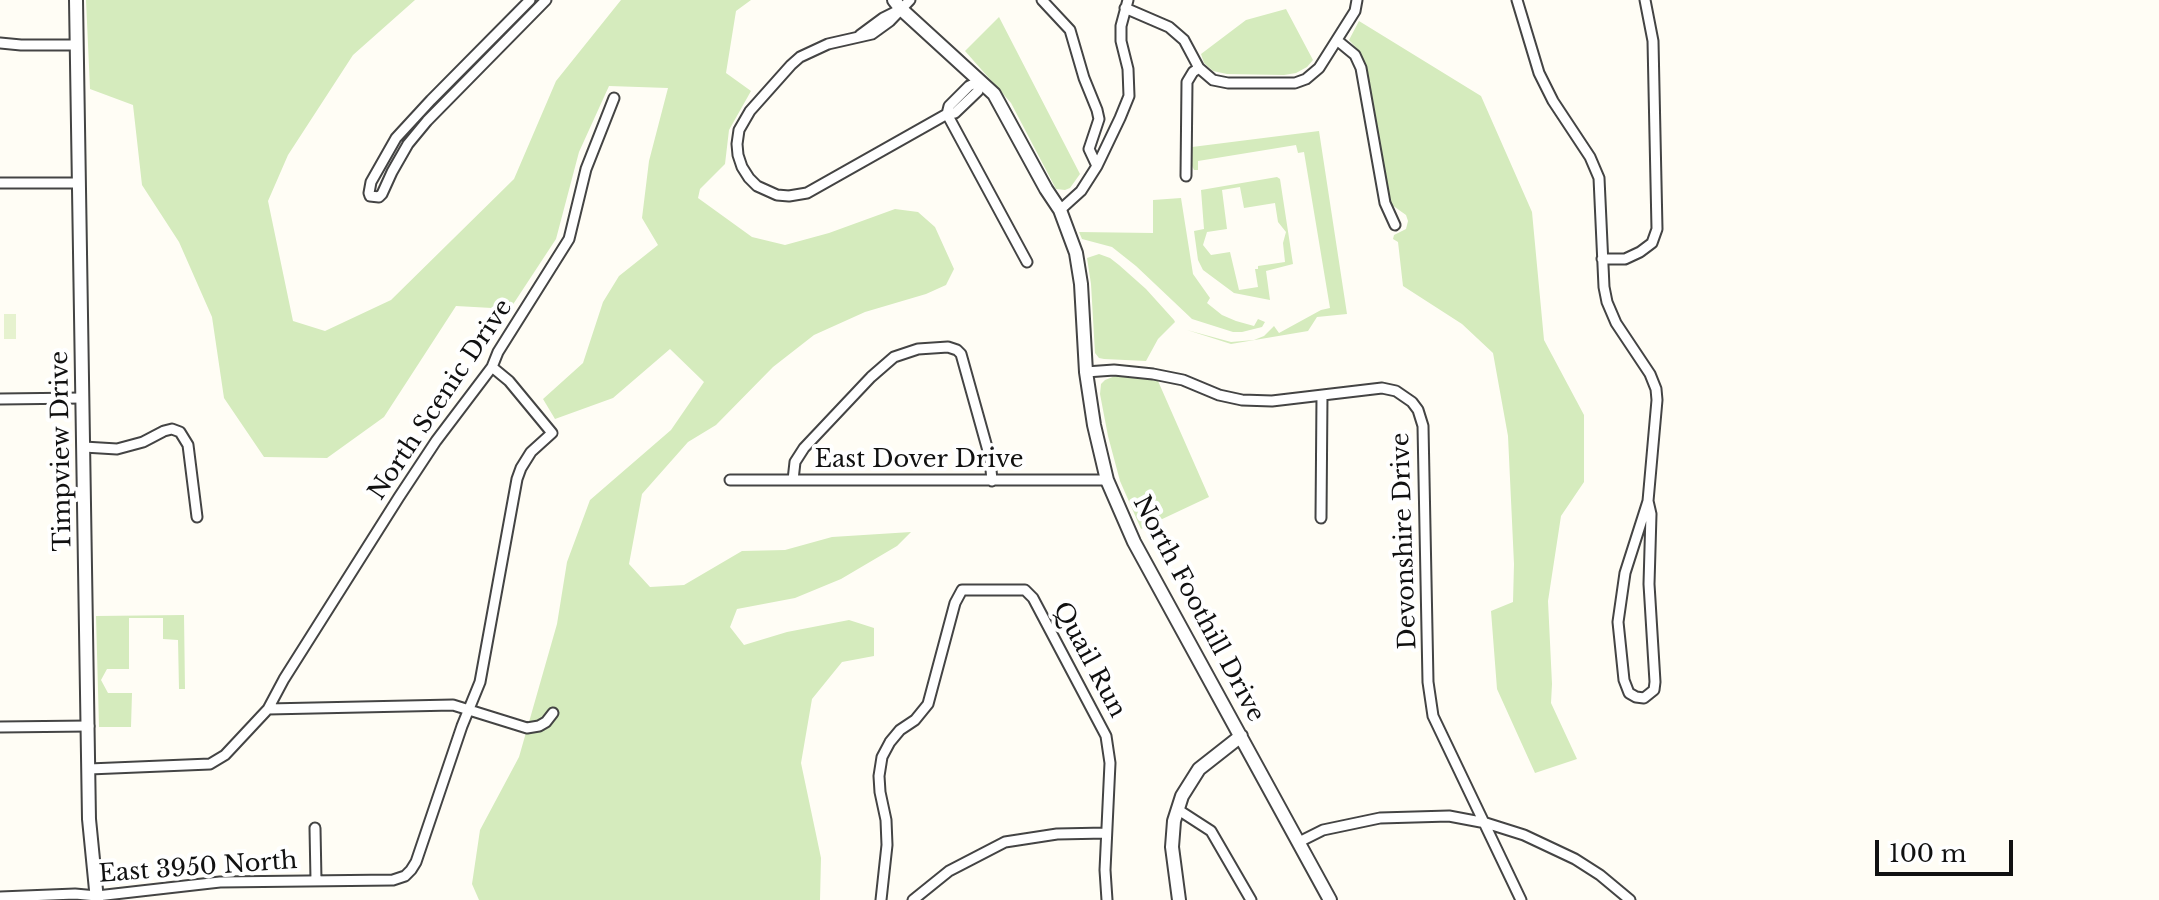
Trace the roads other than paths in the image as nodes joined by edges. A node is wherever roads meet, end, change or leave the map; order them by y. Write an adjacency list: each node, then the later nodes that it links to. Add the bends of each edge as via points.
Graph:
1 (76, 0): 12 (street, Timpview Drive)
2 (530, 0): 3 (street, via 402,130 371,182 370,196 382,194 418,133)
3 (546, 0)
4 (1042, 0): 17 (street, via 1070,30 1097,110 1089,149)
5 (1357, 0): 10 (street)
6 (1517, 0): 23 (street, via 1539,73 1599,178)
7 (1645, 0): 23 (street, via 1653,41 1657,229 1652,243 1640,252 1625,259)
8 (902, 3): 14 (street, North Foothill Drive); 16 (street, via 859,36 828,44 791,65 744,119 737,144 742,167 757,186 777,195 799,196)
9 (1126, 4): 13 (street, via 1184,40); 17 (street, via 1121,41 1129,96)
10 (1338, 41): 13 (street, via 1319,68 1295,83 1228,83 1213,80); 22 (street, via 1361,68 1385,203)
11 (0, 43): 12 (street)
12 (77, 45): 20 (street, Timpview Drive)
13 (1199, 68): 18 (street, via 1187,82)
14 (980, 81): 16 (street, via 978,91); 21 (street, North Foothill Drive, via 994,94)
15 (614, 98): 25 (street, North Scenic Drive, via 586,169 569,239)
16 (947, 114): 24 (street)
17 (1097, 166): 21 (street)
18 (1186, 176)
19 (0, 183): 20 (street)
20 (79, 183): 28 (street, Timpview Drive)
21 (1060, 210): 26 (street, North Foothill Drive, via 1076,253)
22 (1395, 225)
23 (1602, 259): 35 (street, via 1611,314 1656,389)
24 (1027, 262)
25 (492, 367): 38 (street, North Scenic Drive, via 399,497); 39 (street, via 552,433 531,452 517,479 480,682)
26 (1086, 372): 27 (street, Devonshire Drive, via 1153,374 1242,400); 33 (street, North Foothill Drive)
27 (1322, 396): 37 (street); 46 (street, Devonshire Drive, via 1388,389 1405,396 1418,410 1423,426 1429,699 1439,731)
28 (83, 398): 29 (street); 30 (street, Timpview Drive)
29 (0, 399)
30 (84, 447): 36 (street, via 108,450 172,429 180,432 188,445); 41 (street, Timpview Drive)
31 (730, 480): 32 (street, East Dover Drive)
32 (793, 480): 34 (street, East Dover Drive); 34 (street, via 804,448 894,357 948,347 961,354)
33 (1107, 480): 34 (street, East Dover Drive); 43 (street, North Foothill Drive, via 1134,542)
34 (992, 481)
35 (1648, 501): 35 (street, via 1625,573 1618,622 1624,680 1629,693 1644,698 1655,682)
36 (197, 517)
37 (1321, 518)
38 (268, 709): 39 (street); 44 (street, North Scenic Drive, via 210,764)
39 (470, 709): 40 (street, via 527,728 546,722); 50 (street, East 3950 North, via 411,870 398,879)
40 (553, 713)
41 (89, 726): 42 (street); 44 (street, Timpview Drive)
42 (0, 727)
43 (1241, 736): 45 (street, via 1199,769); 49 (street, North Foothill Drive)
44 (89, 769): 52 (street, Timpview Drive)
45 (1177, 809): 56 (street, via 1172,847); 57 (street, via 1211,831)
46 (1486, 823): 49 (street, via 1449,816 1380,818 1323,830); 59 (street, Devonshire Drive); 60 (street, via 1575,859)
47 (315, 828): 50 (street)
48 (1106, 833): 53 (street, Quail Run, via 1106,736 1033,598 1025,590 962,590 928,704 900,730 882,757 879,776 887,845); 54 (street, via 1005,842 949,871); 55 (street, Quail Run)
49 (1299, 842): 58 (street, North Foothill Drive)
50 (316, 880): 52 (street, East 3950 North, via 220,882)
51 (0, 897): 52 (street, East 3950 North)
52 (97, 898)
53 (881, 900)
54 (913, 900)
55 (1107, 900)
56 (1179, 900)
57 (1251, 900)
58 (1330, 900)
59 (1521, 900)
60 (1630, 900)

